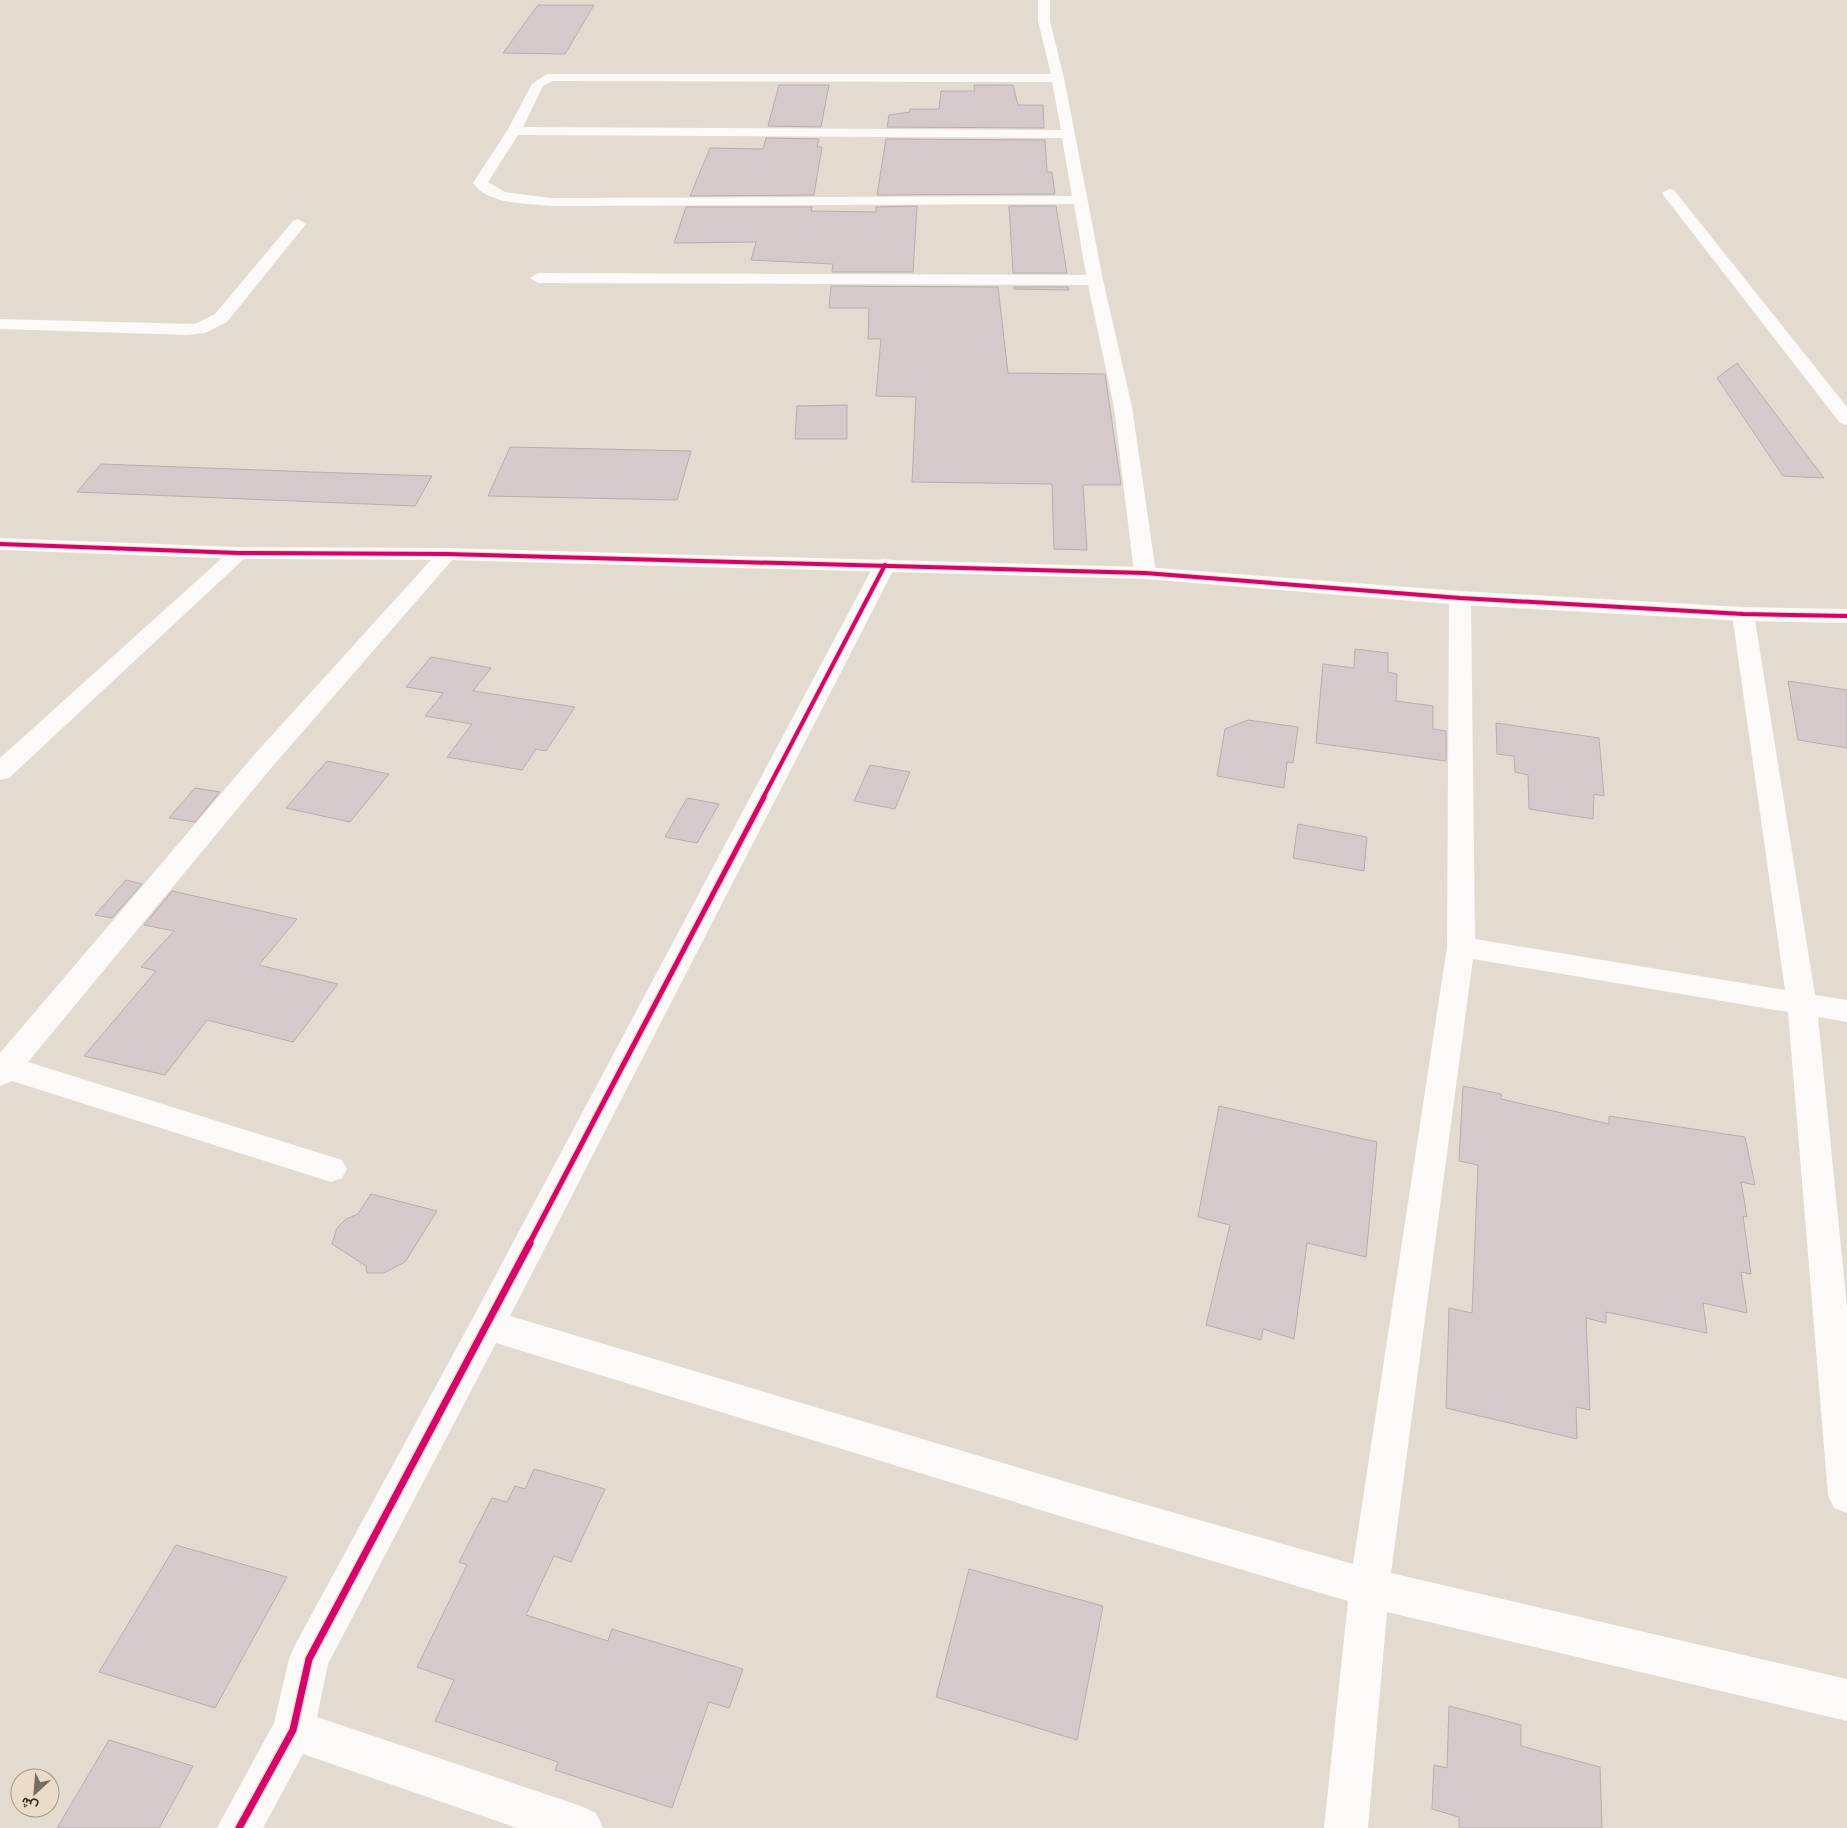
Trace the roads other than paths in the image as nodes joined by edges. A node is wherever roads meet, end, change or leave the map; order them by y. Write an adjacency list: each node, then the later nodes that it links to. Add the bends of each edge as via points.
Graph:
1 (1044, 0): 2 (street, via 1044,21)
2 (1058, 78): 3 (street, via 551,77 538,84); 4 (street)
3 (514, 131): 4 (street); 6 (street, via 480,183 485,190 495,194 550,202)
4 (1068, 134): 6 (street)
5 (1668, 193): 11 (street)
6 (1080, 200): 9 (street)
7 (298, 224): 10 (street, via 225,314 199,329)
8 (538, 278): 9 (street)
9 (1095, 280): 16 (street, via 1123,407)
10 (0, 324)
11 (1847, 419)
12 (0, 544): 13 (street)
13 (239, 553): 14 (street); 20 (street)
14 (447, 554): 15 (street); 24 (street, via 263,760)
15 (885, 565): 16 (street); 26 (street)
16 (1146, 572): 17 (street)
17 (1460, 598): 18 (street); 21 (street)
18 (1743, 614): 19 (street); 22 (street)
19 (1847, 616)
20 (0, 772)
21 (1461, 946): 22 (street); 28 (street)
22 (1802, 1005): 23 (street); 27 (street)
23 (1847, 1011)
24 (2, 1069): 25 (street)
25 (331, 1169)
26 (487, 1325): 28 (street); 30 (street, via 309,1659)
27 (1847, 1495)
28 (1369, 1588): 29 (street); 33 (street)
29 (1847, 1700)
30 (293, 1730): 31 (street); 32 (street)
31 (239, 1828)
32 (581, 1828)
33 (1346, 1828)

